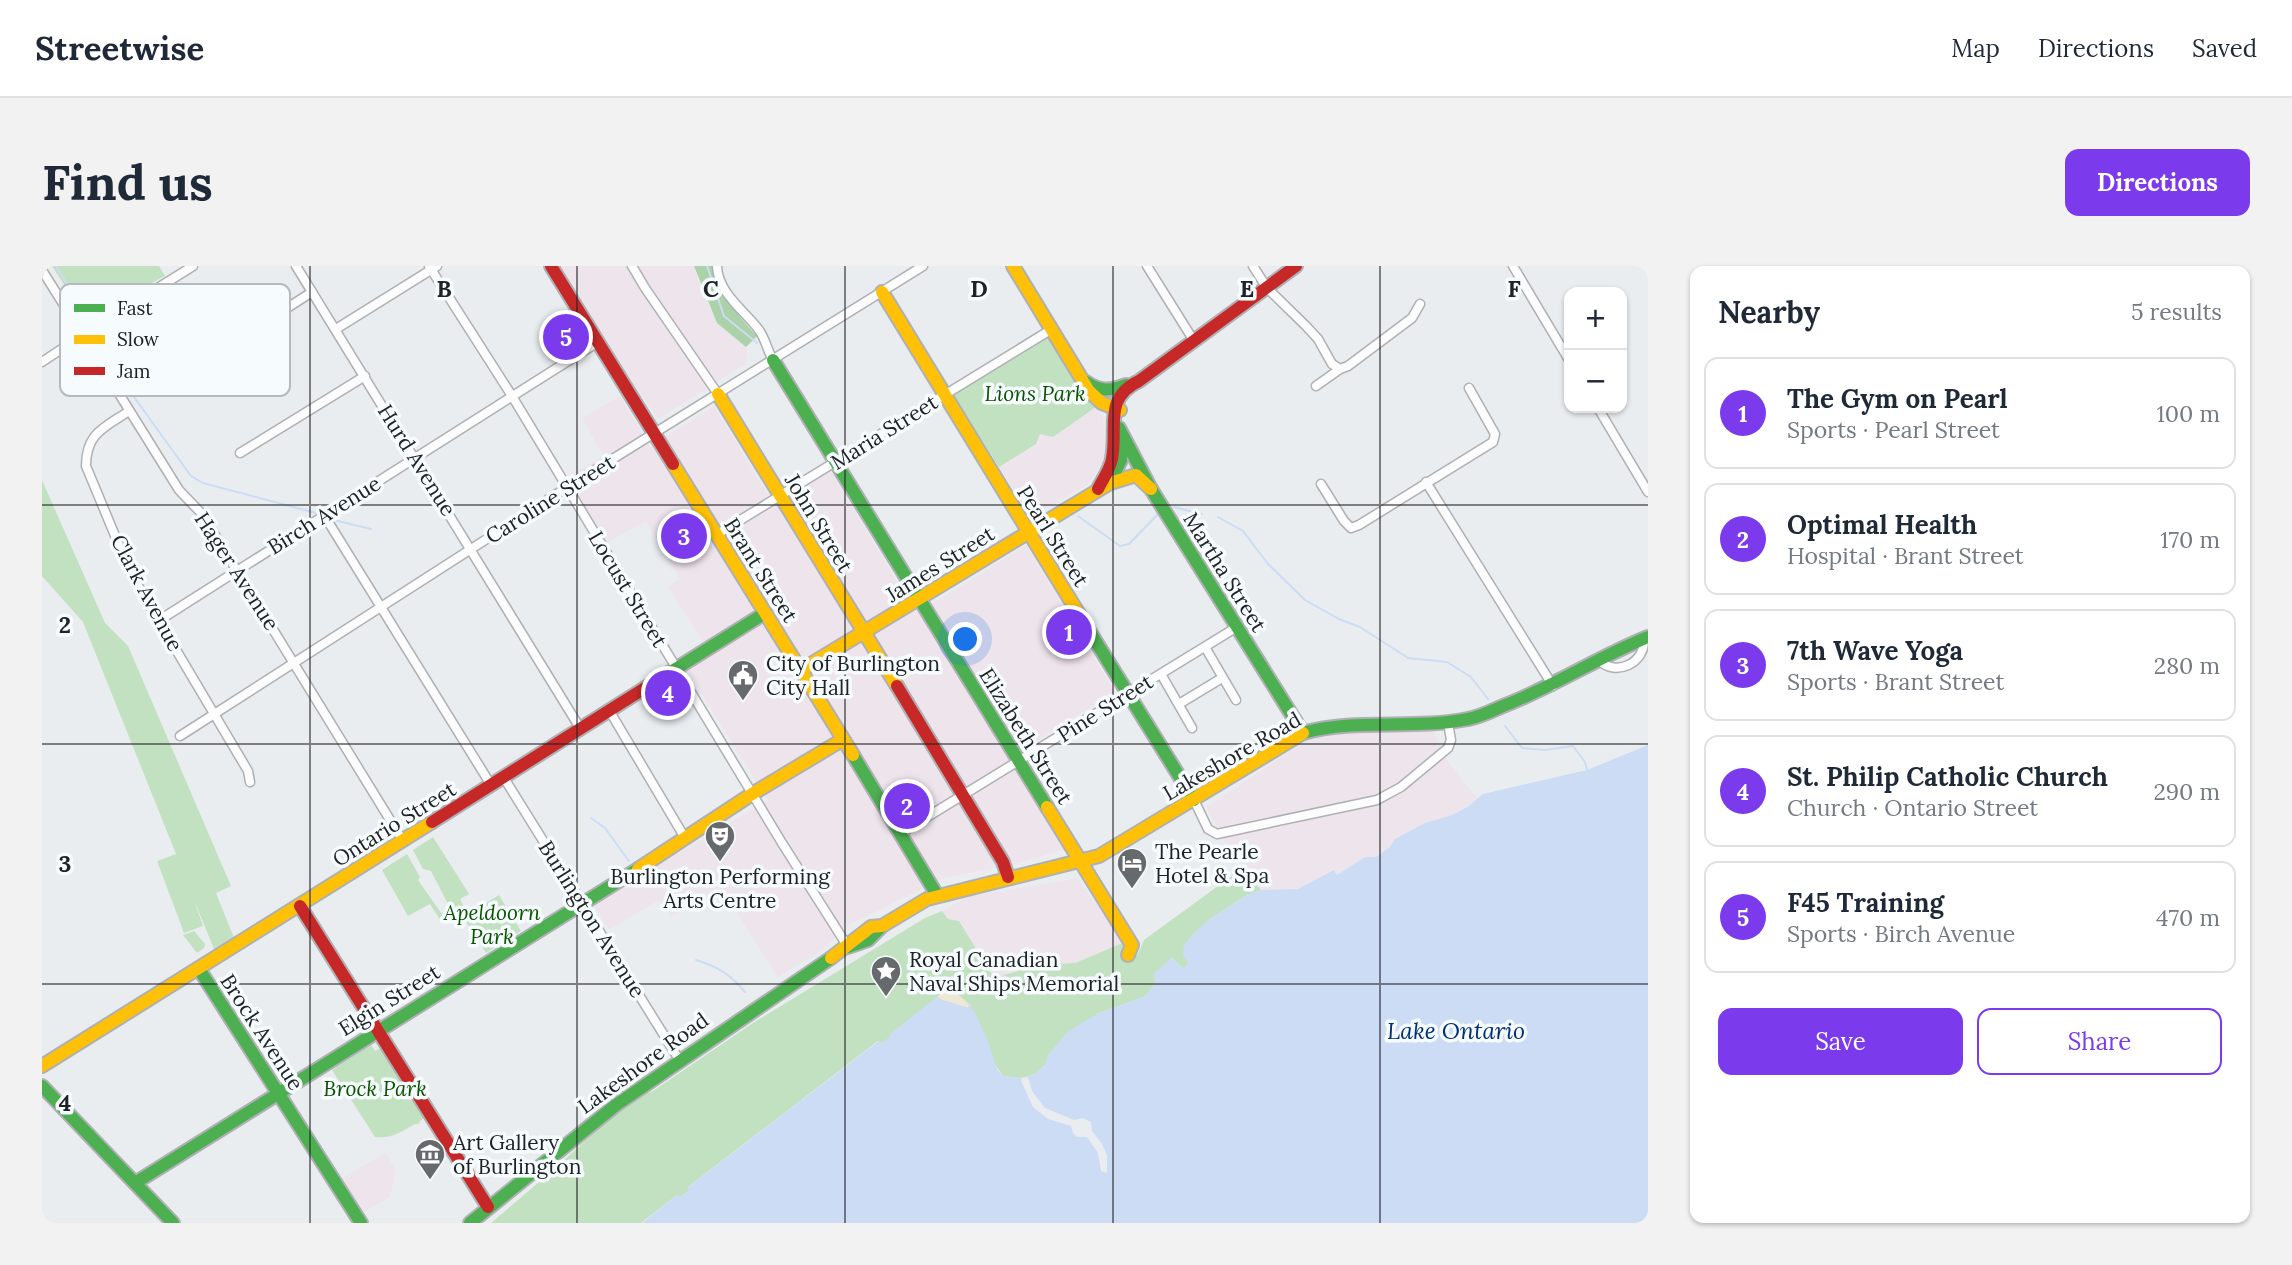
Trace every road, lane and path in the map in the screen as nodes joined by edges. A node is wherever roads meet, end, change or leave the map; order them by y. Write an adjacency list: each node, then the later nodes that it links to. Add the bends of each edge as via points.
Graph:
1 (193, 266): 14 (street)
2 (296, 266): 16 (street, Hurd Avenue)
3 (551, 266): 24 (street, Brant Street)
4 (632, 266): 35 (street, John Street)
5 (717, 266): 27 (street, via 722,285 758,329)
6 (923, 266): 17 (street, Caroline Street)
7 (1013, 266): 22 (street)
8 (1147, 266): 23 (street)
9 (1253, 266): 15 (street)
10 (1296, 266): 15 (street)
11 (1513, 266): 26 (street)
12 (432, 267): 21 (street); 38 (street, Locust Street)
13 (42, 270): 18 (street, Hager Avenue)
14 (164, 284)
15 (1266, 288): 23 (street); 29 (street, via 1318,339)
16 (312, 292): 20 (street); 21 (street, Hurd Avenue)
17 (882, 292): 27 (street, Caroline Street); 36 (street, Pearl Street)
18 (60, 300)
19 (1420, 304): 29 (street, via 1412,318)
20 (290, 306)
21 (336, 329): 30 (street, Hurd Avenue)
22 (1052, 329): 31 (street); 36 (street, Maria Street)
23 (1194, 341): 32 (street)
24 (598, 342): 38 (street, Birch Avenue); 43 (street, Brant Street)
25 (60, 350): 28 (street)
26 (1564, 352)
27 (773, 360): 35 (street, Caroline Street); 46 (street, Elizabeth Street)
28 (42, 362)
29 (1340, 369): 33 (street)
30 (365, 376): 44 (street); 45 (street, Hurd Avenue)
31 (1083, 379): 32 (street, via 1105,392); 39 (street, via 1093,397)
32 (1134, 383): 39 (street, via 1122,393)
33 (1316, 386)
34 (1469, 388): 47 (street, via 1495,438)
35 (718, 394): 43 (street, Caroline Street); 53 (street, John Street)
36 (943, 395): 46 (street, Maria Street); 55 (street, Pearl Street)
37 (119, 396): 40 (street, Hager Avenue)
38 (512, 396): 45 (street, Birch Avenue); 50 (street, Locust Street)
39 (1117, 409): 42 (street); 49 (street)
40 (129, 411): 58 (street, Hager Avenue); 62 (street, Clark Avenue, via 92,439 86,466 131,574)
41 (1601, 413): 52 (street)
42 (1119, 428): 49 (street, via 1121,460 1118,471); 51 (street, Martha Street)
43 (655, 433): 50 (street, Caroline Street); 56 (street, Brant Street)
44 (240, 453)
45 (416, 457): 54 (street, Birch Avenue); 57 (street, Hurd Avenue)
46 (836, 461): 53 (street, Maria Street); 59 (street, Elizabeth Street)
47 (1426, 482): 48 (street, via 1352,527); 73 (street)
48 (1321, 484)
49 (1104, 486): 51 (street, via 1136,475); 55 (street, James Street)
50 (566, 488): 57 (street, Caroline Street); 69 (street, Locust Street)
51 (1151, 489): 63 (street, Martha Street)
52 (1648, 492)
53 (779, 496): 56 (street, Maria Street); 64 (street, John Street)
54 (324, 514): 58 (street, Birch Avenue); 60 (street)
55 (1027, 531): 59 (street, James Street); 74 (street, Pearl Street)
56 (716, 535): 61 (street, Brant Street)
57 (471, 549): 60 (street, Caroline Street); 80 (street, Hurd Avenue)
58 (238, 570): 62 (street, Birch Avenue); 68 (street, Hager Avenue)
59 (920, 599): 64 (street, James Street); 85 (street, Elizabeth Street)
60 (381, 608): 68 (street, Caroline Street); 88 (street)
61 (765, 613): 69 (street, Ontario Street); 70 (street, Brant Street)
62 (158, 621): 78 (street, Clark Avenue)
63 (1237, 627): 66 (street, Pine Street); 82 (street, Martha Street)
64 (864, 634): 70 (street, James Street); 90 (street, John Street)
65 (1646, 638): 67 (street, Lakeshore Road); 67 (street, via 1639,658 1627,666 1612,668)
66 (1205, 647): 71 (street, Pine Street); 72 (street)
67 (1599, 660): 73 (street, Lakeshore Road)
68 (295, 662): 78 (street, Caroline Street); 94 (street, Hager Avenue)
69 (676, 667): 77 (street, Ontario Street); 89 (street, Locust Street)
70 (801, 670): 84 (street, Brant Street)
71 (1161, 674): 74 (street, Pine Street); 76 (street)
72 (1222, 678): 75 (street); 76 (street)
73 (1553, 686): 79 (street, Lakeshore Road, via 1471,719)
74 (1128, 694): 85 (street, Pine Street); 91 (street, Pearl Street)
75 (1236, 700)
76 (1179, 704): 81 (street)
77 (610, 710): 80 (street, Ontario Street); 93 (street)
78 (215, 714): 83 (street, Caroline Street); 87 (street, Clark Avenue)
79 (1448, 723): 82 (street, Lakeshore Road, via 1327,726); 91 (street, via 1448,748 1401,787 1377,800 1217,834 1209,829)
80 (580, 727): 86 (street, Ontario Street)
81 (1192, 728)
82 (1303, 733): 91 (street, Lakeshore Road)
83 (180, 736)
84 (842, 740): 89 (street, Elgin Street); 92 (street, Brant Street)
85 (1019, 761): 90 (street, Pine Street); 95 (street, Elizabeth Street)
86 (504, 778): 88 (street, Ontario Street); 98 (street, Burlington Avenue)
87 (250, 782)
88 (491, 785): 94 (street, Ontario Street)
89 (752, 794): 93 (street, Elgin Street); 100 (street, Locust Street)
90 (964, 795): 92 (street, Pine Street); 96 (street, John Street)
91 (1194, 800): 95 (street, Lakeshore Road, via 1100,856)
92 (901, 833): 97 (street, Brant Street)
93 (685, 838): 98 (street, Elgin Street)
94 (403, 841): 99 (street, Ontario Street)
95 (1081, 861): 96 (street, Lakeshore Road); 101 (street, Elizabeth Street, via 1132,945)
96 (1008, 877): 97 (street, Lakeshore Road)
97 (937, 895): 100 (street, Lakeshore Road, via 860,934)
98 (583, 905): 103 (street, Elgin Street); 104 (street, Burlington Avenue)
99 (300, 906): 102 (street, Ontario Street); 103 (street)
100 (848, 947): 104 (street, Lakeshore Road)
101 (1128, 955)
102 (199, 969): 105 (street, Ontario Street); 107 (street, Brock Avenue)
103 (377, 1030): 107 (street, Elgin Street); 109 (street)
104 (680, 1060): 109 (street, Lakeshore Road, via 605,1113)
105 (42, 1066)
106 (42, 1086): 108 (street)
107 (277, 1094): 108 (street, Elgin Street); 111 (street, Brock Avenue)
108 (135, 1182): 110 (street)
109 (488, 1207): 112 (street, Lakeshore Road)
110 (173, 1223)
111 (361, 1223)
112 (470, 1223)

